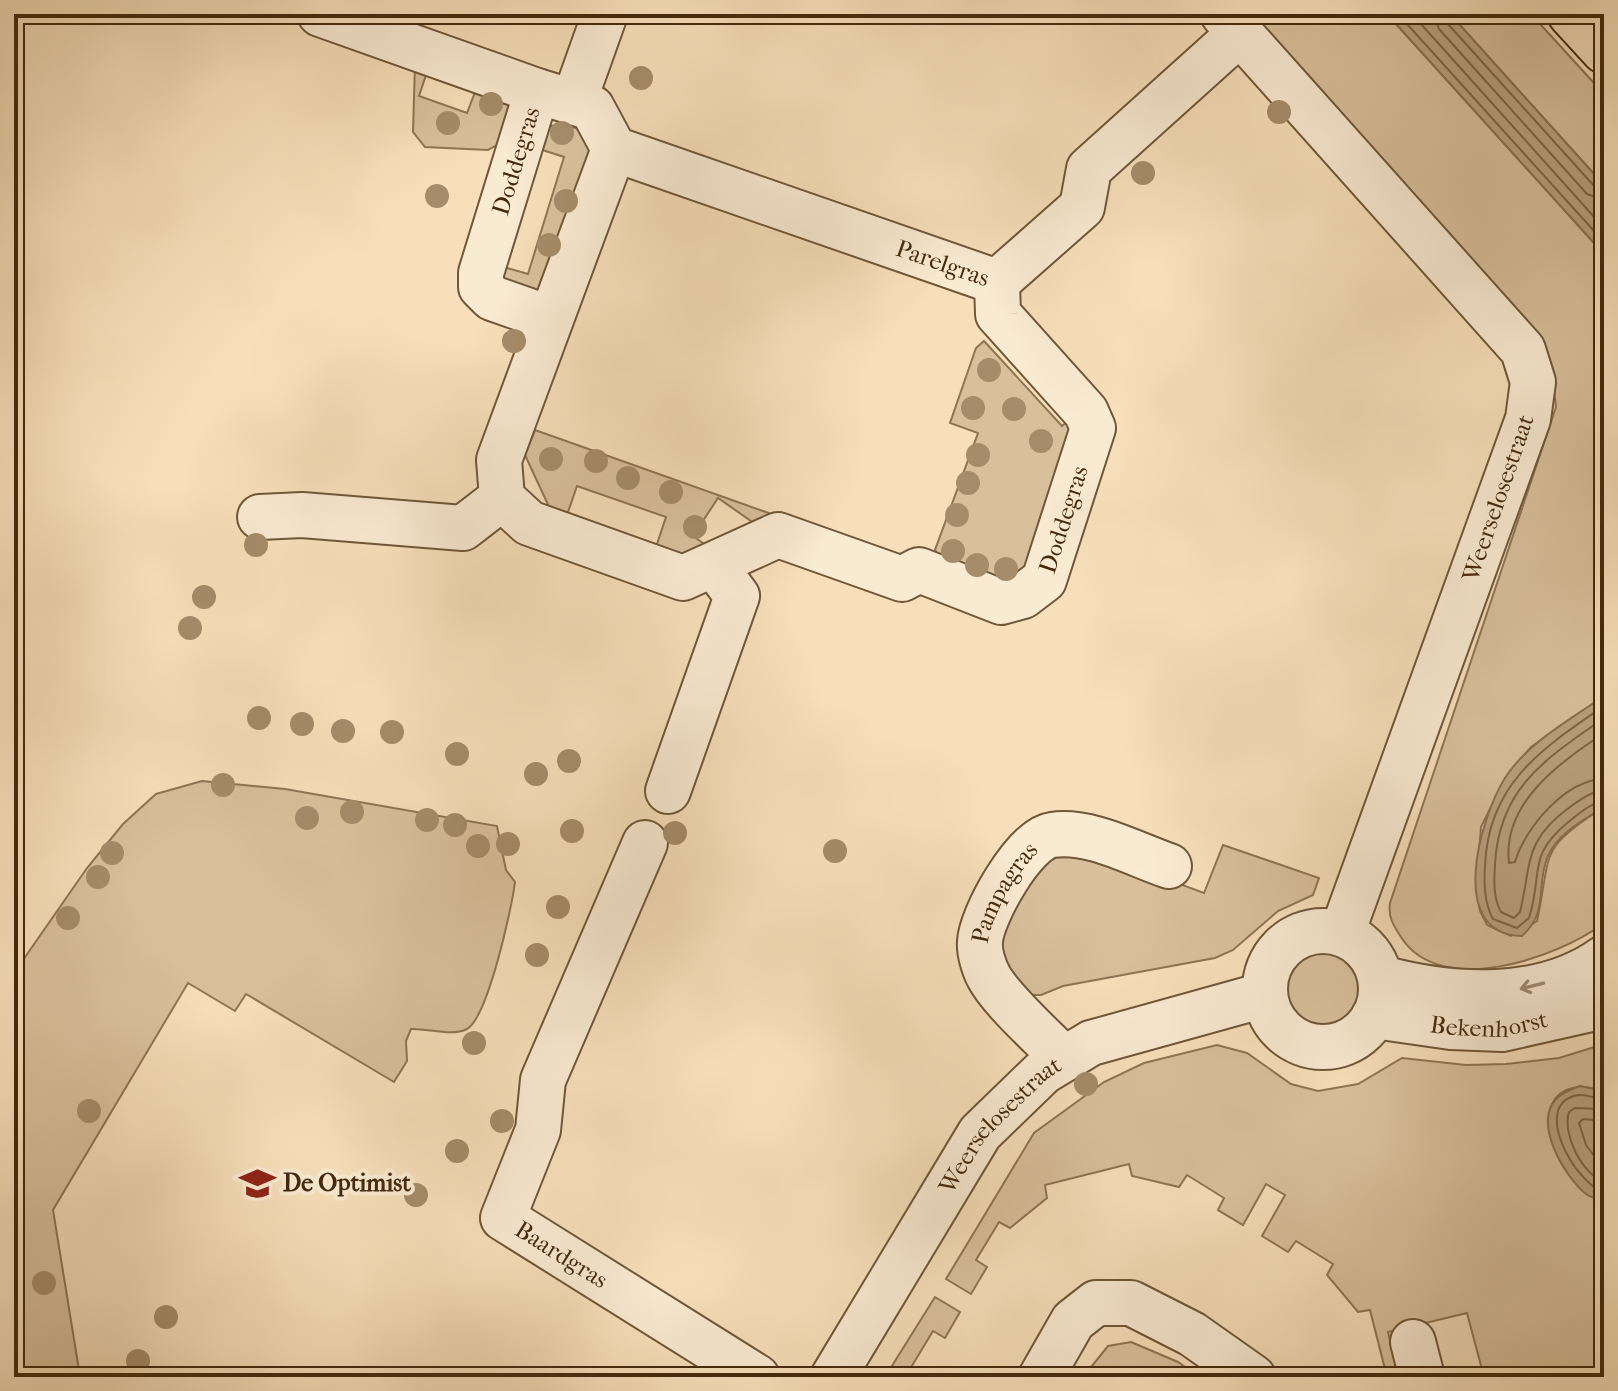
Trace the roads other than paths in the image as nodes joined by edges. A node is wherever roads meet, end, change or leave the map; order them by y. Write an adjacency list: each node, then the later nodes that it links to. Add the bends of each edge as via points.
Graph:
1 (320, 14): 6 (street, Doddegras)
2 (605, 14): 6 (street)
3 (1570, 14): 5 (main road)
4 (1232, 24): 8 (street, Parelgras, via 1089,169 1082,207); 16 (street, Weerselosestraat, via 1523,350 1533,382 1528,419)
5 (1604, 51)
6 (555, 96): 7 (street, via 592,108); 9 (street, Doddegras, via 481,273 481,287 492,298)
7 (614, 149): 8 (street, Parelgras); 9 (street)
8 (997, 282): 12 (street, Doddegras, via 998,314 1086,412 1093,428 1044,580 1023,596 1001,602 919,570 902,579 778,535)
9 (549, 318): 10 (street, via 499,460)
10 (502, 498): 11 (street, via 463,528 302,515); 12 (street, Doddegras, via 529,523 683,578)
11 (260, 517)
12 (714, 565): 13 (street, via 737,596)
13 (668, 791)
14 (645, 843): 22 (street, Baardgras, via 543,1080 538,1130 503,1218)
15 (1169, 866): 21 (street, Pampagras, via 1080,836 1049,835 1024,852 1003,887 979,943 988,976)
16 (1342, 933): 18 (street, via 1297,936 1279,950 1268,970); 19 (street, via 1362,945 1376,963)
17 (1604, 958): 19 (street, Bekenhorst, one-way to 19, via 1529,989)
18 (1264, 995): 19 (street, via 1284,1034 1304,1045 1327,1048 1349,1042 1367,1028); 21 (street, Weerselosestraat, via 1091,1043)
19 (1378, 997): 20 (street, Bekenhorst, via 1451,1027 1502,1029)
20 (1604, 1006)
21 (1063, 1058): 23 (street, Weerselosestraat, via 980,1133)
22 (757, 1377)
23 (833, 1377)
24 (1041, 1377): 25 (street, via 1073,1321 1096,1303 1131,1303 1192,1334)
25 (1253, 1377)

